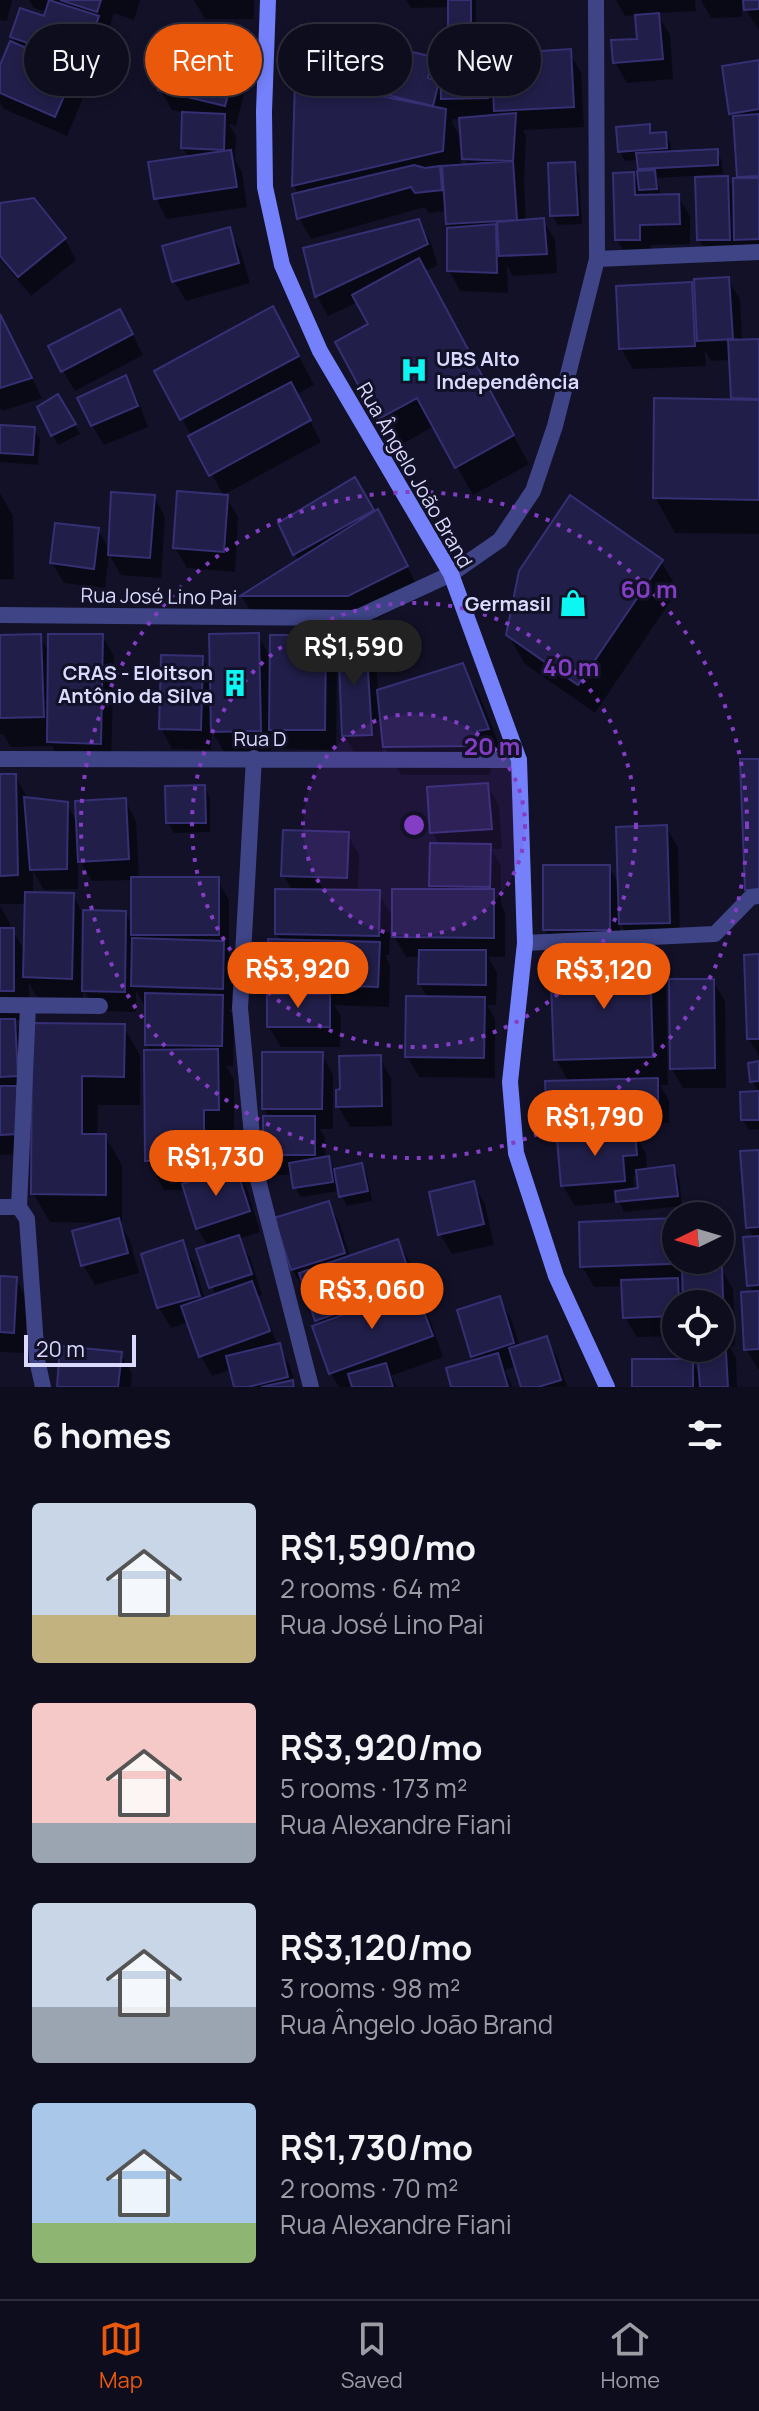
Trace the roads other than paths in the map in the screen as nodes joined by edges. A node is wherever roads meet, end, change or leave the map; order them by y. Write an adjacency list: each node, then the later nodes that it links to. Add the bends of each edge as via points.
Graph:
1 (268, 0): 5 (street, Rua Ângelo João Brand, via 265,187 282,265 320,351)
2 (596, 0): 4 (street, Rua José Lino Pai)
3 (759, 252): 4 (street)
4 (597, 259): 5 (street, Rua José Lino Pai, via 533,491 500,540)
5 (451, 574): 6 (street, Rua José Lino Pai, via 356,618); 9 (street, Rua Ângelo João Brand)
6 (0, 615)
7 (254, 758): 8 (street, Rua D); 9 (street, Rua D); 18 (street, via 240,1008 255,1168)
8 (0, 759)
9 (519, 760): 11 (street, Rua Ângelo João Brand)
10 (759, 896): 11 (street, via 751,897 715,934)
11 (525, 943): 19 (street, Rua Ângelo João Brand, via 510,1082 516,1153 556,1276)
12 (0, 1005): 13 (street)
13 (28, 1006): 14 (street); 16 (street)
14 (100, 1006)
15 (0, 1207): 16 (street)
16 (19, 1207): 17 (street, via 29,1230)
17 (43, 1387)
18 (311, 1387)
19 (607, 1387)

